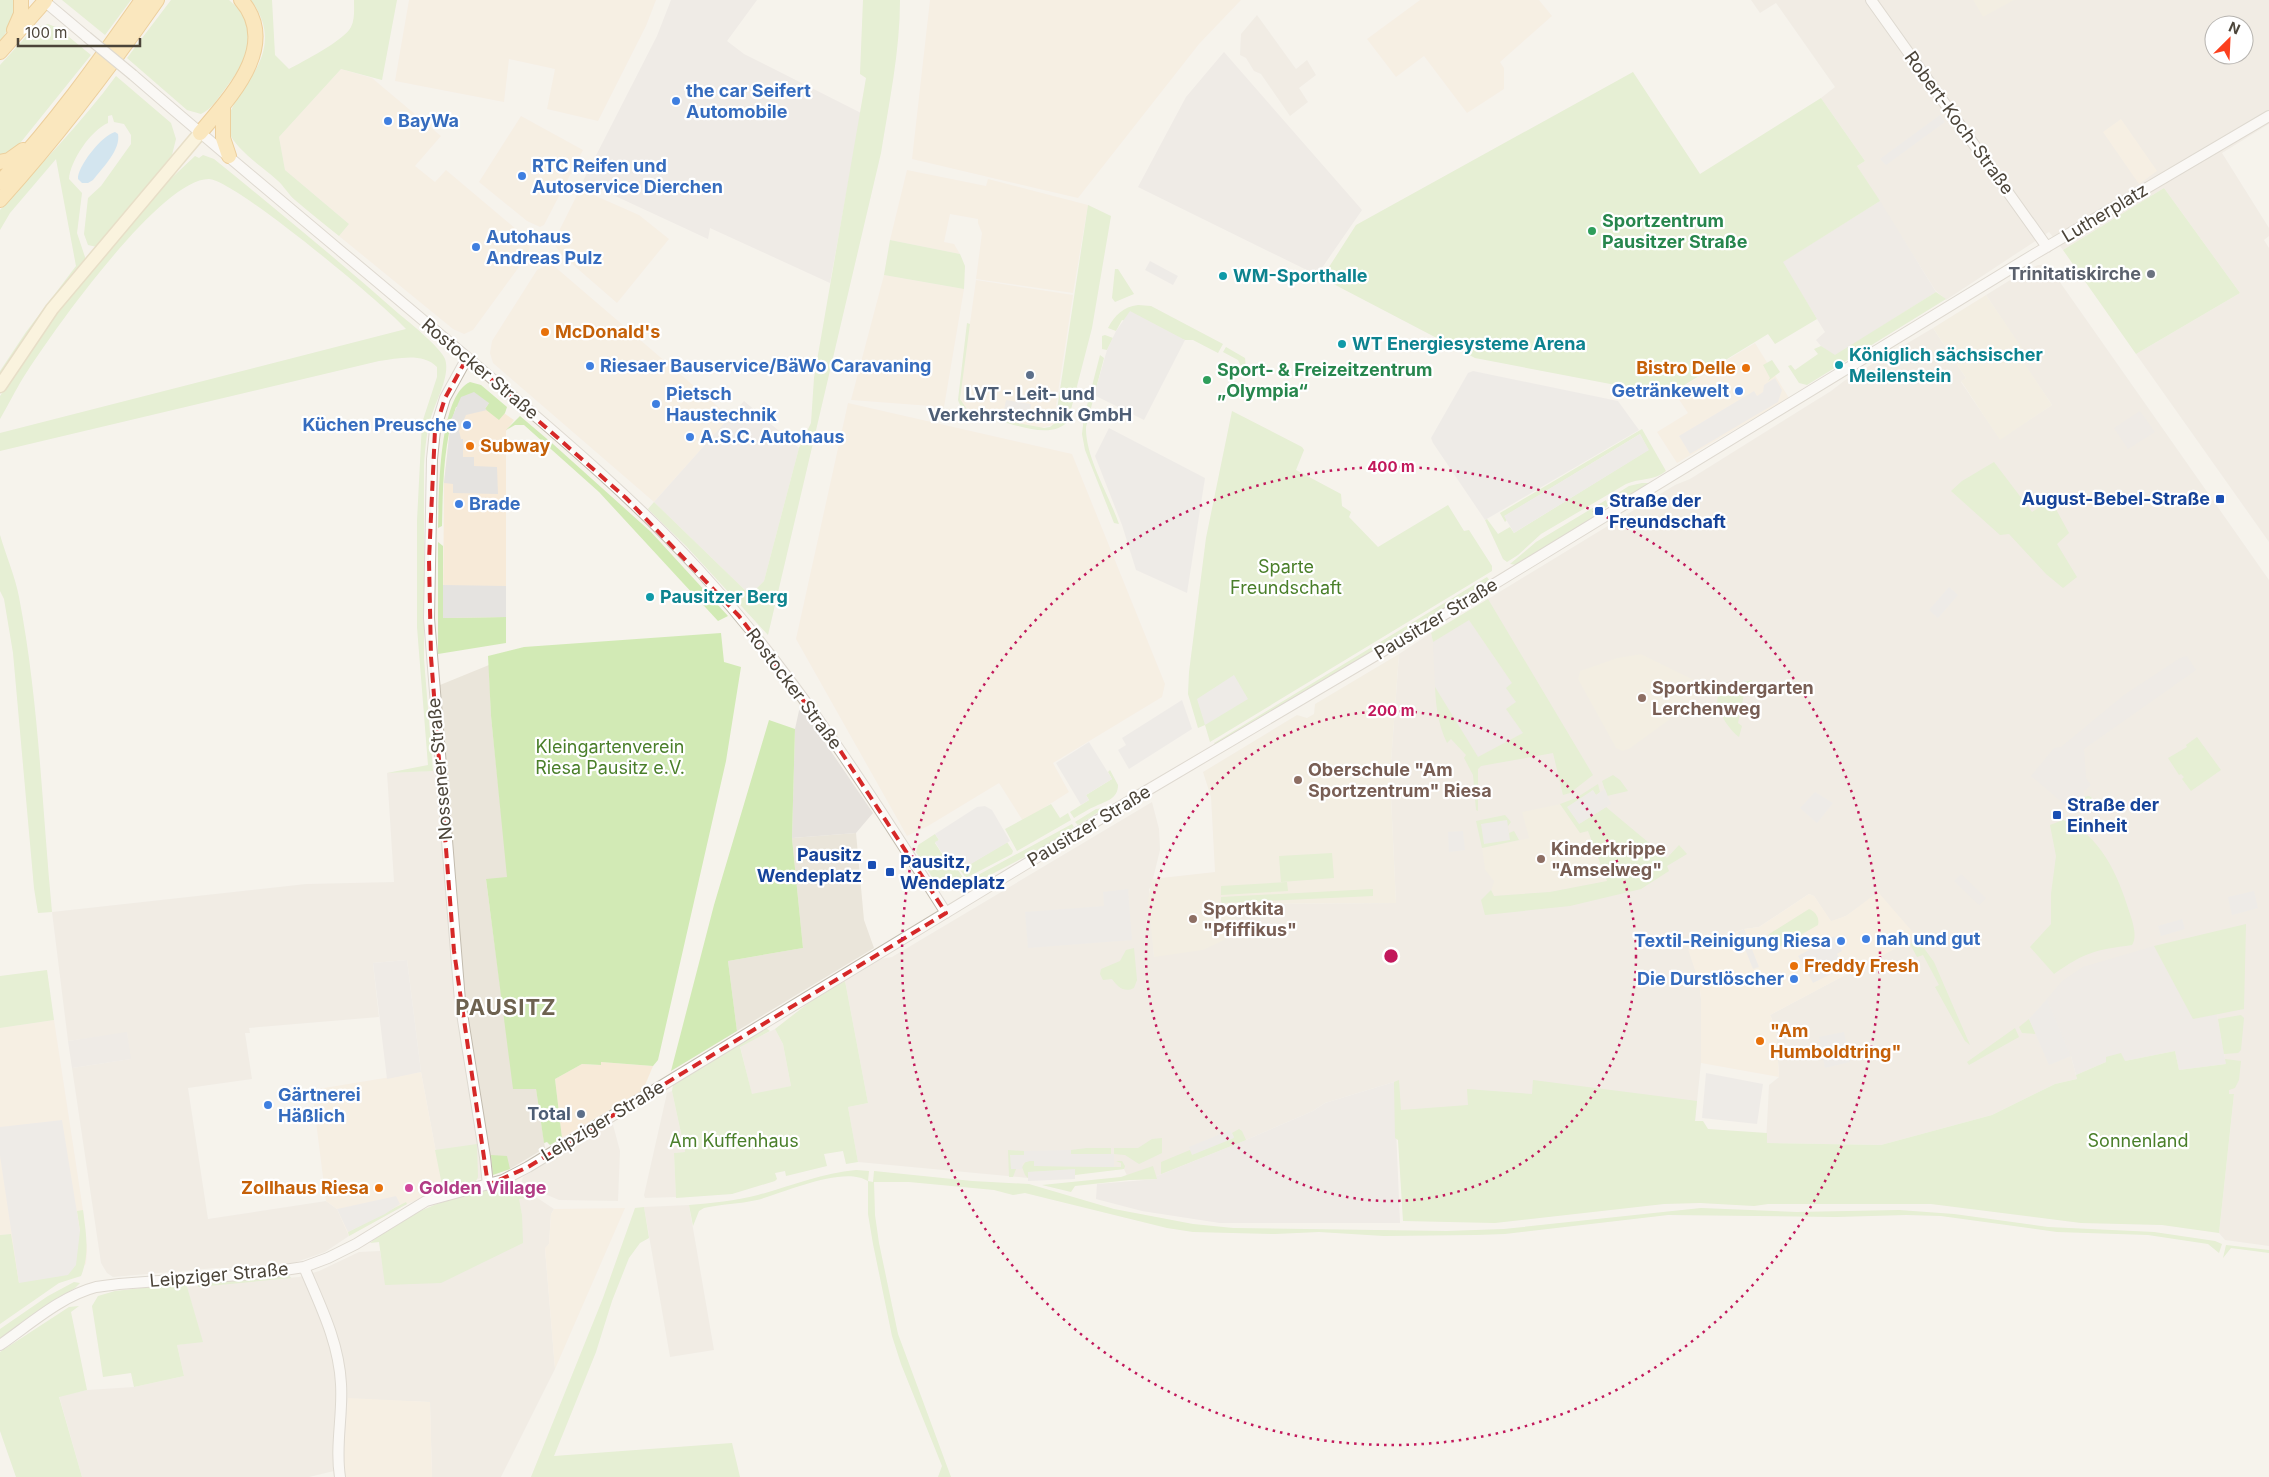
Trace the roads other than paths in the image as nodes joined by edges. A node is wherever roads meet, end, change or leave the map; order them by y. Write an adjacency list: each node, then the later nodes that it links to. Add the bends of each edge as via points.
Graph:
1 (21, 0): 9 (highway, via 21,14)
2 (142, 0): 13 (highway)
3 (157, 0): 8 (highway)
4 (166, 0): 8 (highway)
5 (1871, 0): 19 (street, Robert-Koch-Straße)
6 (44, 1): 9 (highway); 14 (street, Rostocker Straße, bridge)
7 (241, 1): 11 (highway, via 253,20 256,52)
8 (145, 18): 18 (highway, via 68,122)
9 (10, 40): 10 (highway)
10 (0, 52)
11 (223, 106): 14 (highway); 15 (highway, via 223,138)
12 (2269, 116): 19 (street, Lutherplatz)
13 (44, 132): 16 (highway, via 19,154); 17 (highway)
14 (200, 133): 15 (street, Rostocker Straße); 21 (main road, via 52,309)
15 (229, 156): 20 (street, Rostocker Straße)
16 (0, 162)
17 (0, 182)
18 (0, 200)
19 (2047, 248): 22 (street, Pausitzer Straße)
20 (467, 358): 22 (street, Rostocker Straße, via 576,451 673,542 739,616 794,683); 24 (street, Nossener Straße, via 445,398 436,430 432,459 429,618 455,959)
21 (0, 386)
22 (946, 913): 23 (street, Pausitzer Straße)
23 (824, 987): 24 (street, Leipziger Straße, via 528,1167)
24 (488, 1185): 25 (street, Leipziger Straße, via 426,1201 356,1244)
25 (304, 1267): 26 (street, Leipziger Straße, via 96,1288 69,1298); 27 (street, via 332,1335 340,1370)
26 (0, 1345)
27 (340, 1477)

